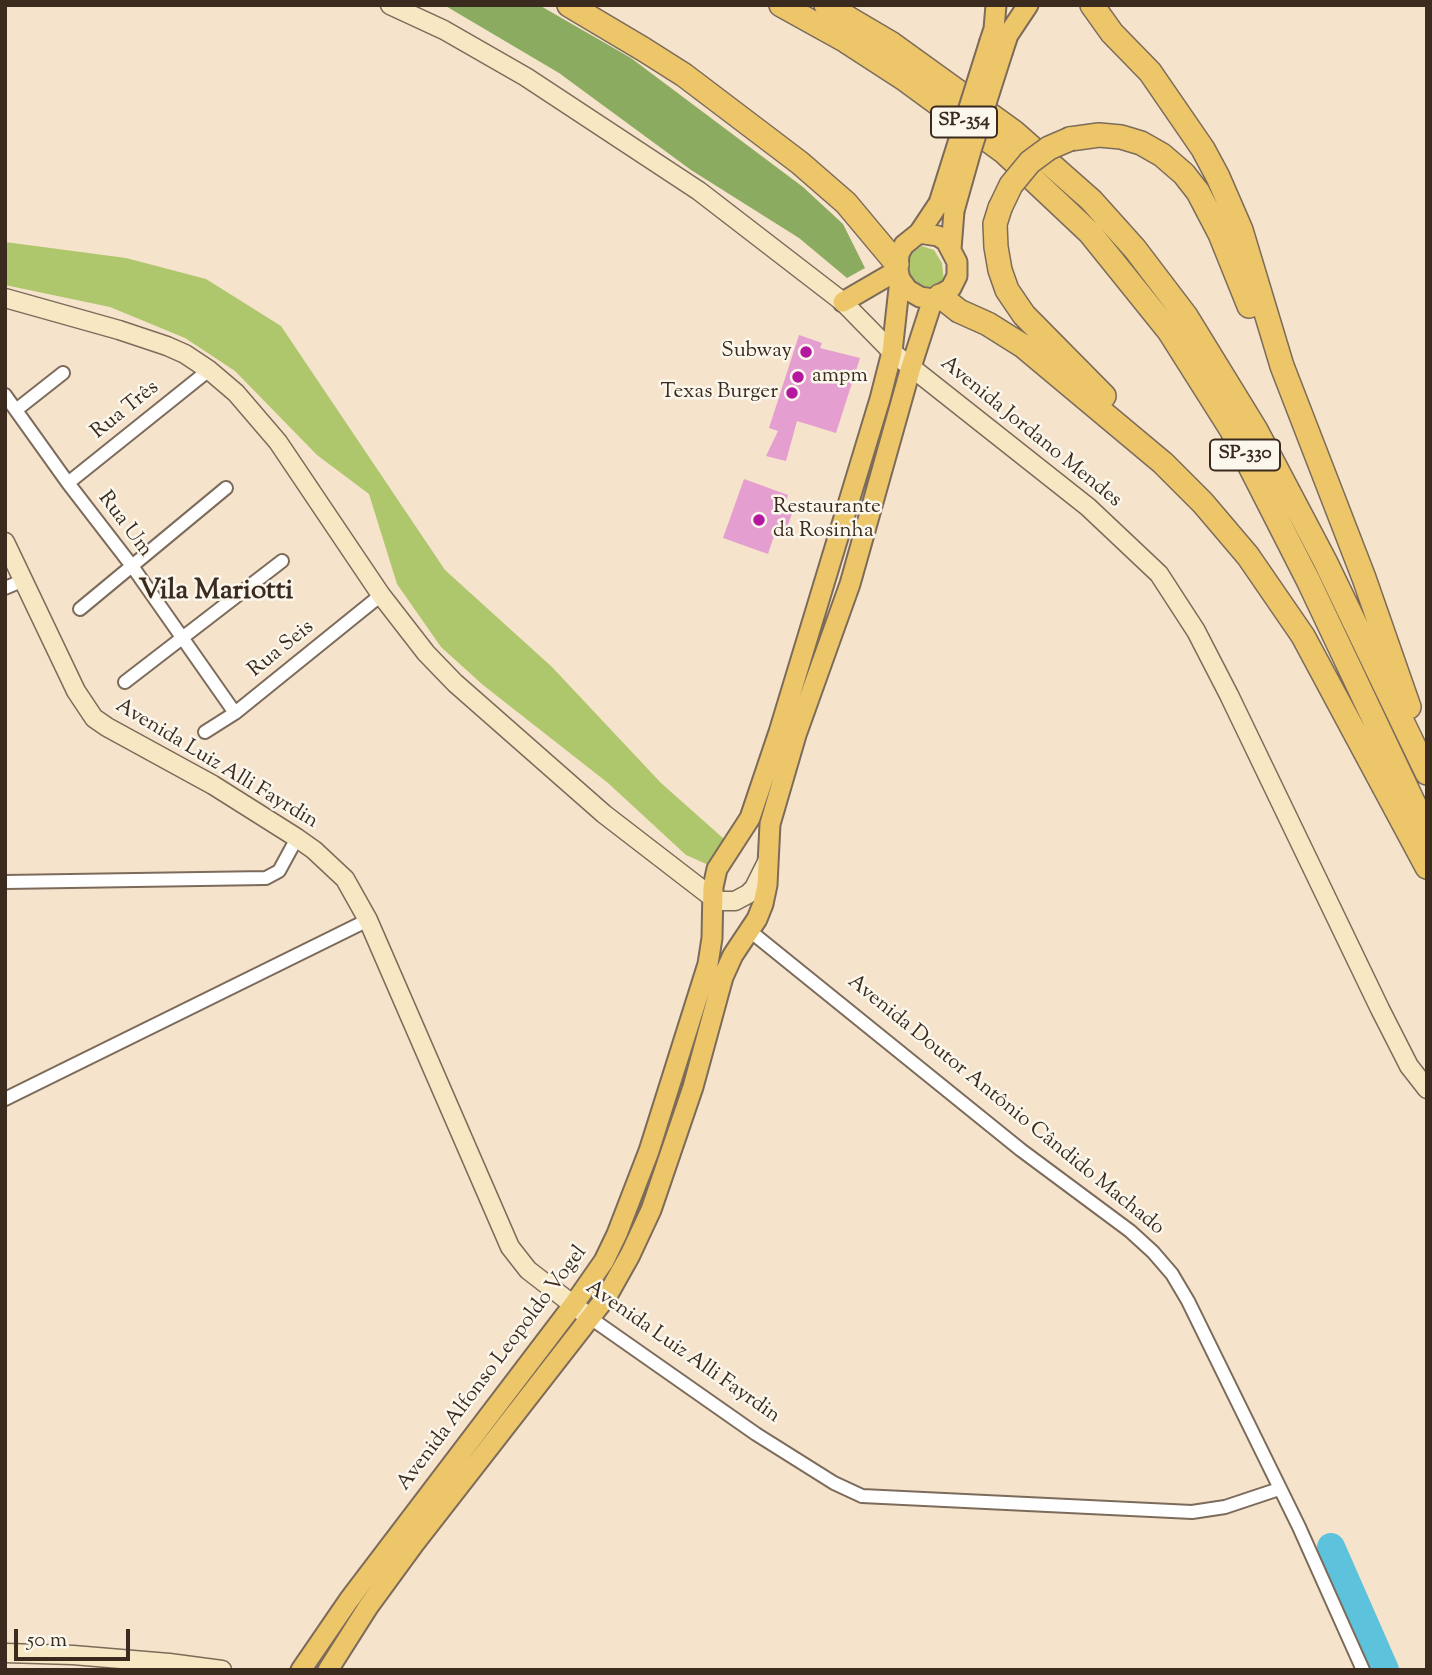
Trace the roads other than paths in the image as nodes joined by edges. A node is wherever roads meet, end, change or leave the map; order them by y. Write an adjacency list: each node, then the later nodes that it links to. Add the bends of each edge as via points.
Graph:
1 (390, 5): 15 (street, Avenida Jordano Mendes, via 526,77 699,191)
2 (569, 5): 12 (highway, via 684,75 800,163 846,203)
3 (781, 5): 38 (highway, SP-330, via 892,70 1004,152 1090,233 1169,331 1231,429)
4 (826, 5): 37 (highway, SP-330, via 892,44 1014,132 1091,200 1135,249 1186,316 1256,430)
5 (996, 5): 8 (main road, SP-354)
6 (1028, 5): 8 (main road, SP-354)
7 (1092, 5): 17 (highway, via 1150,72 1218,177 1241,230)
8 (996, 46): 9 (main road, SP-354, bridge)
9 (946, 206): 10 (main road, SP-354); 11 (main road, SP-354)
10 (919, 233): 11 (main road, via 938,236); 12 (main road, SP-354, via 904,245)
11 (951, 249): 14 (main road, SP-354, via 957,276 951,288)
12 (898, 271): 14 (main road, via 908,290 920,297); 15 (main road); 16 (main road, SP-354)
13 (5, 298): 19 (street, via 167,346)
14 (937, 298): 18 (main road, SP-354); 23 (highway, via 1023,346)
15 (843, 302): 16 (street, Avenida Jordano Mendes)
16 (892, 352): 18 (street, Avenida Jordano Mendes); 43 (main road, Avenida Alfonso Leopoldo Vogel, via 779,732 750,818 717,869)
17 (1282, 366): 23 (highway, bridge, via 1268,351 1198,192 1163,155 1141,143 1099,135 1070,139 1030,162 1012,185 995,224 1007,290 1024,315 1137,429); 37 (highway, via 1395,663)
18 (911, 367): 40 (main road, Avenida Alfonso Leopoldo Vogel, via 850,584 770,824); 46 (street, Avenida Jordano Mendes, via 1088,507 1159,574 1196,631 1380,1009 1409,1066)
19 (208, 370): 24 (street, Rua Três); 31 (street, via 236,393 278,442)
20 (63, 373): 22 (street)
21 (5, 395): 22 (street, Rua Um)
22 (16, 410): 24 (street, Rua Um)
23 (1163, 463): 41 (highway, via 1248,556 1303,636)
24 (68, 483): 28 (street, Rua Um)
25 (226, 488): 28 (street)
26 (5, 542): 29 (street, Avenida Luiz Alli Fayrdin)
27 (282, 561): 33 (street)
28 (132, 566): 32 (street); 33 (street, Rua Um)
29 (24, 580): 30 (street); 39 (street, Avenida Luiz Alli Fayrdin, via 76,691 94,718)
30 (5, 588)
31 (381, 595): 35 (street, Rua Seis); 43 (street, via 455,683 604,814)
32 (80, 609)
33 (181, 637): 34 (street); 35 (street, Rua Um)
34 (125, 682)
35 (235, 713): 36 (street, Rua Seis)
36 (205, 732)
37 (1425, 769)
38 (1427, 831)
39 (297, 838): 42 (street, via 279,871 265,878); 44 (street, Avenida Luiz Alli Fayrdin, via 345,879)
40 (767, 862): 43 (street, via 748,894 735,901); 45 (main road, Avenida Alfonso Leopoldo Vogel, via 763,904)
41 (1427, 867)
42 (5, 882)
43 (713, 898): 48 (main road, Avenida Alfonso Leopoldo Vogel, via 708,964 649,1151 613,1243)
44 (368, 920): 47 (street); 48 (street, Avenida Luiz Alli Fayrdin, via 510,1247 528,1270)
45 (750, 931): 49 (main road, Avenida Alfonso Leopoldo Vogel, via 723,977 693,1087 651,1210 607,1296); 50 (street, Avenida Doutor Antônio Cândido Machado, via 1153,1252 1188,1301)
46 (1427, 1089)
47 (5, 1098)
48 (574, 1304): 49 (street, Avenida Luiz Alli Fayrdin); 53 (main road, Avenida Alfonso Leopoldo Vogel, via 348,1600)
49 (589, 1317): 50 (street, Avenida Luiz Alli Fayrdin, via 756,1434 862,1496 1166,1513 1226,1507); 54 (main road, Avenida Alfonso Leopoldo Vogel, via 414,1544)
50 (1279, 1489): 55 (street)
51 (5, 1653): 52 (street)
52 (222, 1670)
53 (301, 1670)
54 (328, 1670)
55 (1363, 1670)

